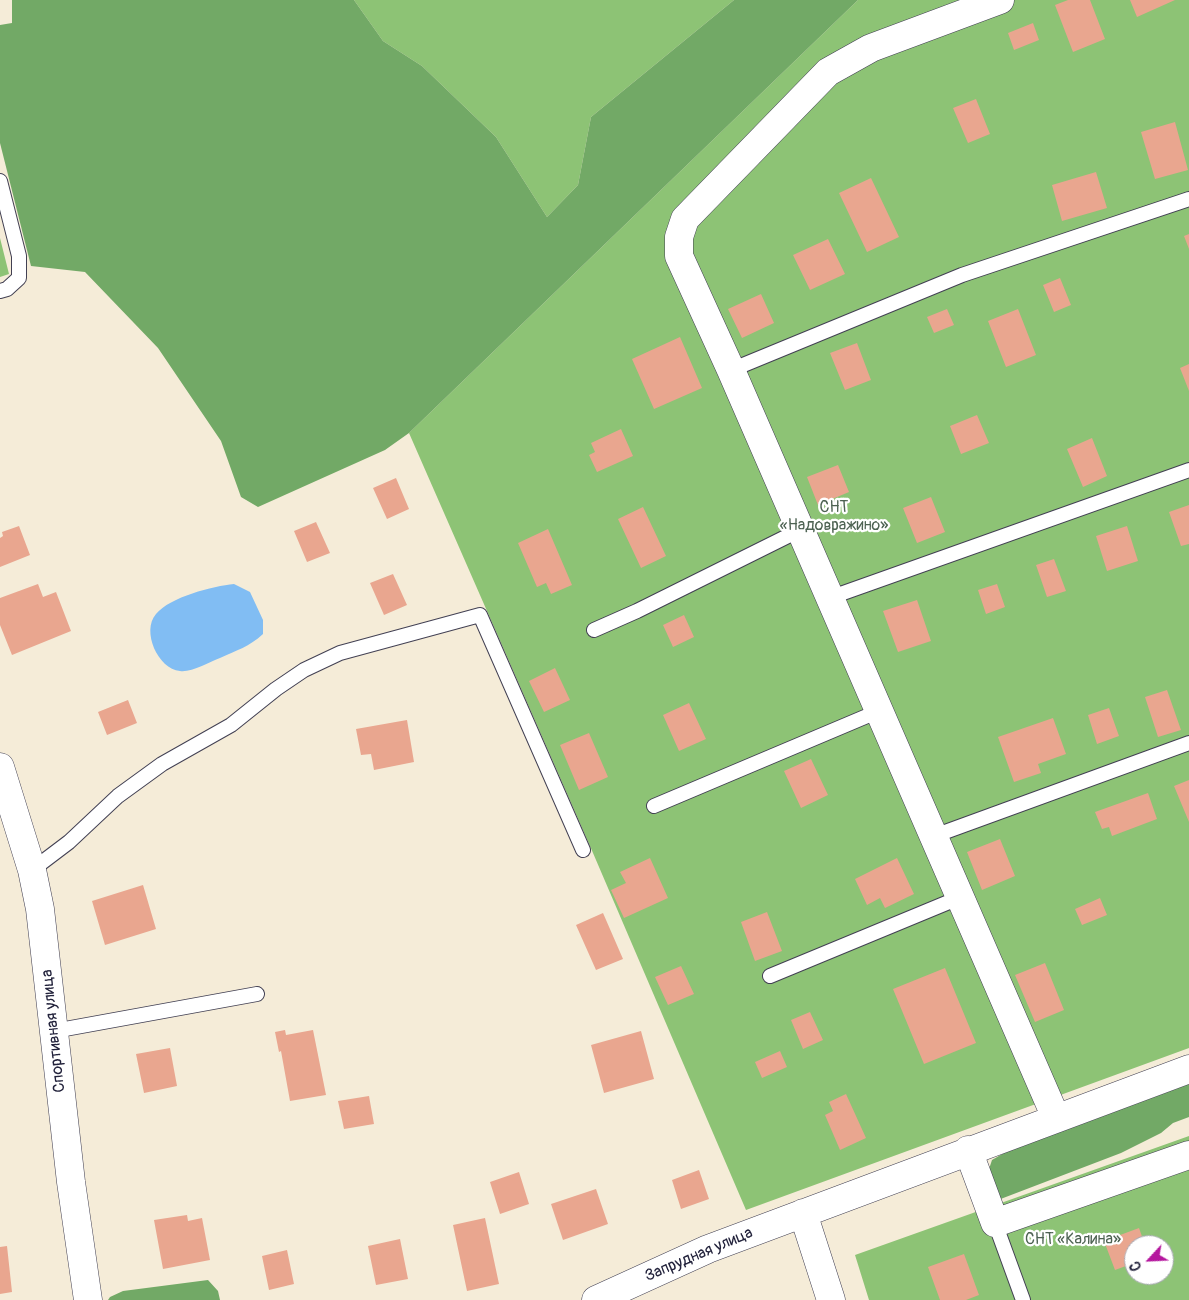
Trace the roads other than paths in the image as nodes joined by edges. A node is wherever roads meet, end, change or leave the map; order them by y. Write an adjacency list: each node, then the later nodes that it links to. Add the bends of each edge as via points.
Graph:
1 (1000, 0): 5 (street, via 870,48 828,72 685,219 679,237 680,256)
2 (0, 181): 4 (lane, via 20,256 19,278)
3 (1189, 199): 5 (lane, via 962,275)
4 (0, 291)
5 (731, 370): 7 (street)
6 (1189, 470): 8 (lane)
7 (800, 530): 8 (street); 9 (lane)
8 (829, 598): 10 (street)
9 (594, 630)
10 (879, 711): 13 (lane); 14 (street)
11 (1189, 742): 14 (lane)
12 (0, 767): 16 (street, Спортивная улица)
13 (654, 806)
14 (934, 836): 17 (street)
15 (583, 850): 16 (lane, via 480,615 340,653 304,670 231,725 162,764 118,796 69,842)
16 (32, 870): 20 (street, Спортивная улица, via 40,909)
17 (960, 896): 18 (lane); 22 (street)
18 (770, 976)
19 (257, 994): 20 (lane)
20 (54, 1031): 27 (street, Спортивная улица, via 70,1182)
21 (1189, 1069): 22 (street, Запрудная улица)
22 (1056, 1118): 23 (street, Запрудная улица)
23 (968, 1150): 25 (street, Запрудная улица); 26 (street)
24 (1189, 1155): 26 (street)
25 (803, 1213): 28 (street, Запрудная улица, via 708,1249); 29 (street)
26 (994, 1224): 30 (lane)
27 (88, 1300)
28 (596, 1300)
29 (831, 1300)
30 (1023, 1300)

